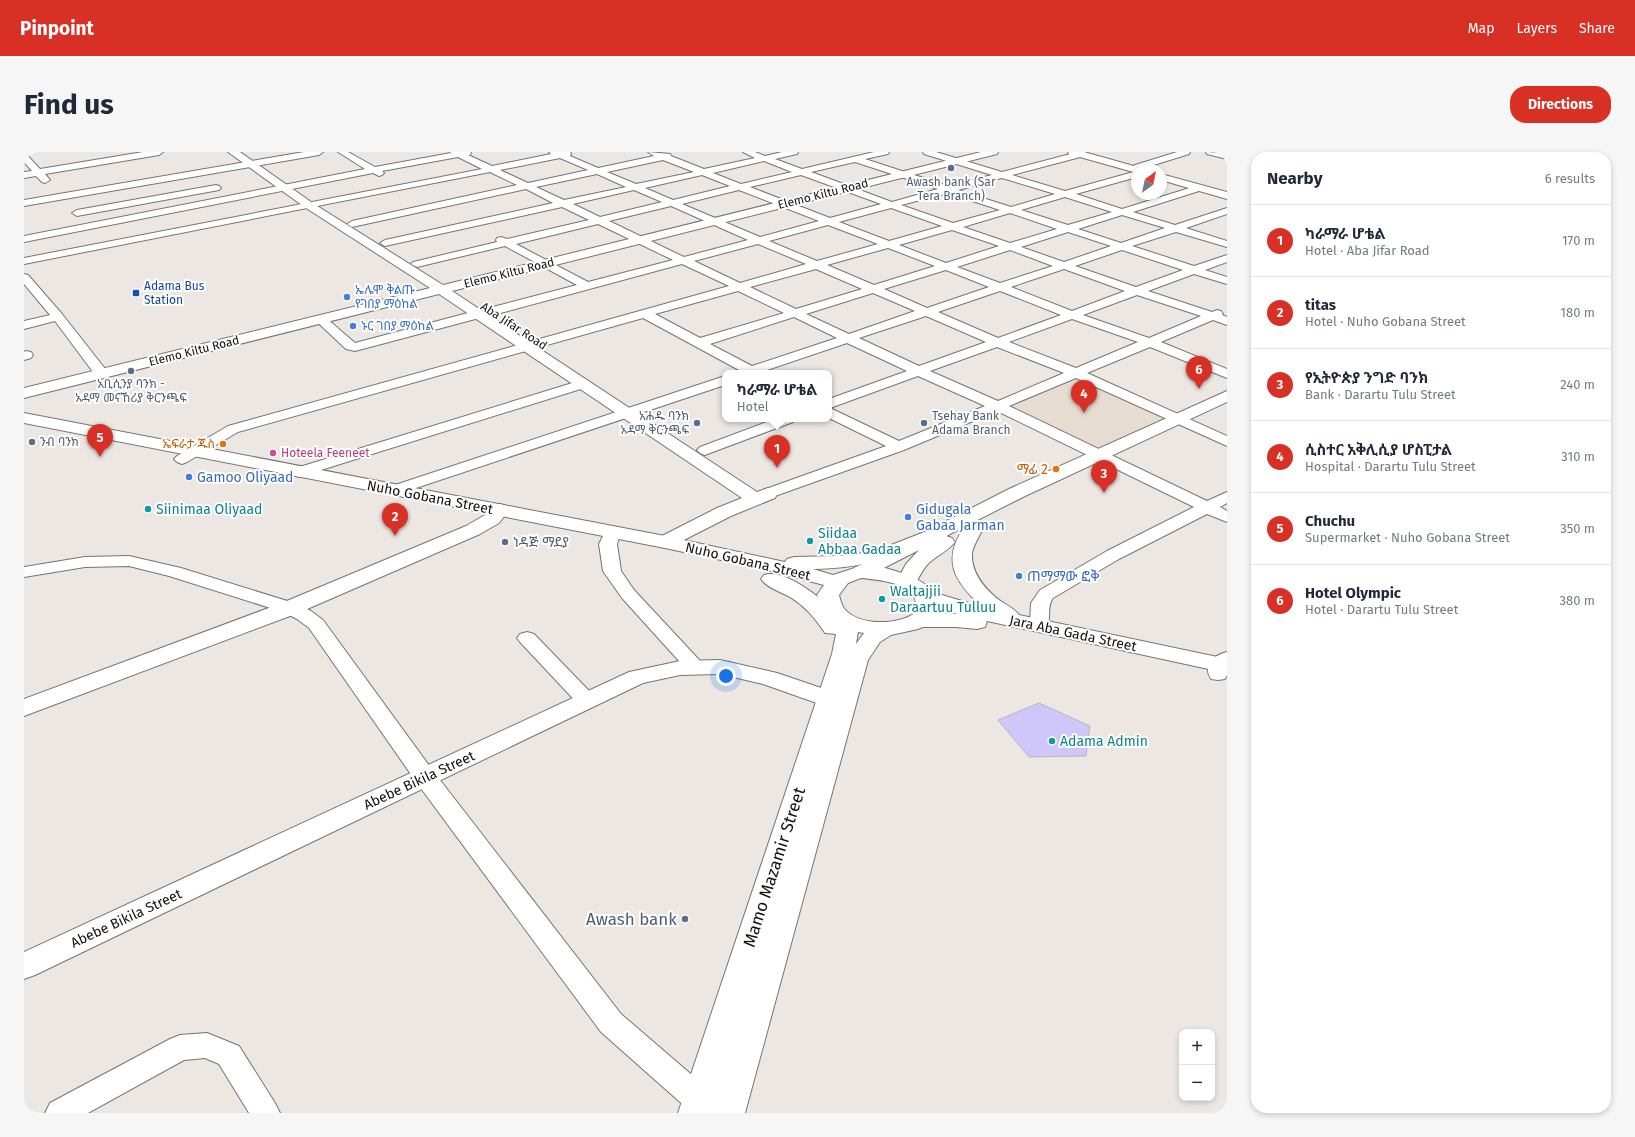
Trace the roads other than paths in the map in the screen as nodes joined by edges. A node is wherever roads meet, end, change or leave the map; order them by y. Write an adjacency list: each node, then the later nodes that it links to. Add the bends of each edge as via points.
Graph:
1 (159, 152): 32 (street)
2 (233, 152): 24 (main road, Aba Jifar Road)
3 (320, 152): 24 (street)
4 (342, 152): 30 (street)
5 (471, 152): 15 (street)
6 (576, 152): 17 (street)
7 (652, 152): 22 (street)
8 (747, 152): 23 (street)
9 (794, 152): 23 (street)
10 (885, 152): 25 (street)
11 (927, 152): 26 (street)
12 (993, 152): 26 (main road, Elemo Kiltu Road)
13 (1186, 152): 27 (street)
14 (1210, 152): 20 (street)
15 (456, 153): 29 (street); 30 (street)
16 (1080, 153): 28 (main road); 38 (street)
17 (556, 154): 29 (street); 31 (street)
18 (679, 154): 22 (street)
19 (841, 154): 25 (street)
20 (1227, 156)
21 (24, 157): 32 (street)
22 (664, 157): 31 (street); 33 (street)
23 (765, 158): 33 (street); 34 (street)
24 (253, 159): 41 (main road, Aba Jifar Road); 52 (street)
25 (856, 159): 34 (street); 37 (street)
26 (956, 161): 37 (main road, Elemo Kiltu Road); 38 (street)
27 (1153, 164)
28 (1131, 168)
29 (490, 169): 42 (street); 43 (street)
30 (374, 170): 41 (street); 42 (street)
31 (597, 171): 43 (street); 46 (street)
32 (38, 172): 36 (street); 52 (street)
33 (703, 172): 44 (street); 46 (street)
34 (802, 172): 44 (street); 48 (street)
35 (1131, 172): 51 (street)
36 (24, 175)
37 (902, 175): 48 (main road, Elemo Kiltu Road); 49 (street)
38 (1002, 175): 49 (street); 51 (street)
39 (1167, 175): 50 (main road)
40 (1167, 179): 47 (main road)
41 (288, 186): 58 (main road, Aba Jifar Road); 71 (street)
42 (405, 186): 58 (street); 59 (street)
43 (526, 186): 56 (street); 59 (street)
44 (740, 187): 55 (street); 57 (street)
45 (216, 188): 64 (street)
46 (634, 188): 55 (street); 56 (street)
47 (1199, 188): 53 (main road); 63 (street)
48 (846, 189): 57 (main road, Elemo Kiltu Road); 60 (street)
49 (948, 190): 60 (street); 61 (street)
50 (1227, 192)
51 (1066, 195): 61 (street); 63 (street)
52 (61, 196): 54 (street); 64 (street)
53 (1227, 196)
54 (24, 203)
55 (670, 203): 65 (street); 66 (street)
56 (562, 204): 65 (street); 69 (street)
57 (784, 204): 66 (main road, Elemo Kiltu Road); 67 (street)
58 (314, 205): 68 (main road, Aba Jifar Road); 84 (street); 97 (main road, Aba Jifar Road)
59 (438, 205): 68 (street); 69 (street)
60 (892, 205): 67 (street); 70 (street)
61 (1010, 210): 70 (street); 73 (street)
62 (1227, 211): 72 (street)
63 (1122, 212): 72 (street); 73 (street)
64 (77, 213): 71 (street)
65 (597, 220): 75 (street); 77 (street)
66 (713, 222): 75 (main road, Elemo Kiltu Road); 76 (street)
67 (829, 222): 76 (street); 80 (street)
68 (352, 224): 78 (main road, Aba Jifar Road)
69 (472, 224): 77 (street); 78 (street)
70 (954, 226): 80 (street); 81 (street)
71 (90, 227): 74 (street)
72 (1176, 228): 79 (street); 82 (street)
73 (1067, 229): 81 (street); 82 (street)
74 (24, 239)
75 (639, 240): 85 (street); 87 (main road, Elemo Kiltu Road)
76 (757, 241): 85 (street); 88 (street)
77 (505, 242): 86 (street); 87 (street)
78 (385, 243): 86 (main road, Aba Jifar Road)
79 (1227, 244)
80 (890, 245): 88 (street); 89 (street)
81 (1010, 246): 89 (street); 90 (street)
82 (1121, 247): 90 (street); 91 (street)
83 (1227, 258): 91 (street)
84 (24, 260)
85 (683, 261): 94 (street); 95 (street)
86 (417, 264): 97 (main road, Aba Jifar Road)
87 (545, 264): 94 (street); 97 (main road, Elemo Kiltu Road)
88 (816, 266): 95 (street); 98 (street)
89 (946, 266): 96 (street); 98 (street)
90 (1065, 266): 96 (street); 99 (street)
91 (1193, 270): 93 (street); 99 (street)
92 (24, 277): 107 (street)
93 (1227, 281)
94 (587, 286): 102 (street)
95 (739, 287): 103 (street); 104 (street)
96 (1001, 287): 101 (street); 105 (street)
97 (448, 288): 102 (main road, Aba Jifar Road); 108 (main road, Elemo Kiltu Road)
98 (873, 289): 101 (street); 104 (street)
99 (1136, 291): 105 (street); 106 (street)
100 (1227, 310): 106 (street)
101 (926, 312): 111 (street); 112 (street)
102 (486, 313): 108 (street, via 355,347); 115 (main road, Aba Jifar Road)
103 (645, 314): 114 (street); 115 (street)
104 (795, 314): 111 (street); 114 (street)
105 (1072, 315): 112 (street); 113 (street)
106 (1212, 316): 109 (street); 113 (street)
107 (58, 317): 110 (street); 119 (street)
108 (322, 320): 119 (main road, Elemo Kiltu Road)
109 (1227, 321)
110 (24, 325)
111 (848, 338): 117 (street); 118 (street)
112 (997, 342): 118 (street); 120 (street)
113 (1150, 342): 120 (street); 121 (street)
114 (699, 344): 116 (street)
115 (534, 345): 123 (main road, Aba Jifar Road); 128 (main road, Aba Jifar Road); 139 (street, via 233,429)
116 (746, 370)
117 (756, 370)
118 (918, 371): 126 (street); 127 (street)
119 (102, 373): 124 (main road, Elemo Kiltu Road)
120 (1076, 373): 127 (street); 134 (street)
121 (1227, 374)
122 (722, 381): 128 (street)
123 (582, 384): 130 (main road, Aba Jifar Road); 143 (street)
124 (24, 394)
125 (1227, 396): 134 (main road)
126 (832, 403)
127 (998, 406): 137 (street); 140 (street)
128 (640, 408): 130 (street); 138 (main road, Aba Jifar Road)
129 (1227, 411): 134 (main road)
130 (625, 413): 144 (street); 145 (main road, Aba Jifar Road, via 737,485)
131 (832, 414): 137 (street)
132 (24, 418): 139 (main road, Nuho Gobana Street)
133 (780, 422): 138 (street)
134 (1184, 423): 136 (street); 140 (main road); 141 (main road)
135 (24, 426): 139 (main road, Nuho Gobana Street)
136 (1227, 442)
137 (899, 447): 145 (street)
138 (705, 450): 142 (main road, Aba Jifar Road)
139 (189, 454): 143 (main road, Nuho Gobana Street); 148 (main road, Nuho Gobana Street)
140 (1098, 455): 141 (street); 151 (main road)
141 (1115, 463): 147 (street); 150 (main road)
142 (730, 466)
143 (299, 472): 144 (main road, Nuho Gobana Street)
144 (395, 490): 148 (main road, Nuho Gobana Street)
145 (759, 491): 153 (main road)
146 (1227, 497): 147 (street)
147 (1207, 508): 149 (street); 164 (street, via 1113,555 1046,594 1040,603)
148 (496, 514): 152 (main road, Nuho Gobana Street); 159 (main road, via 474,530)
149 (1227, 517)
150 (972, 530): 157 (main road, via 935,548 918,562 909,574); 162 (main road, via 962,552 964,571 975,589 990,604)
151 (940, 532): 154 (main road, via 865,559); 156 (main road)
152 (610, 538): 153 (main road, Nuho Gobana Street); 154 (main road, Nuho Gobana Street); 168 (street, via 612,571 628,594)
153 (665, 542): 154 (main road, Nuho Gobana Street)
154 (768, 571): 158 (main road, Nuho Gobana Street); 167 (main road, via 816,605)
155 (24, 572): 159 (street, via 85,562 128,561 175,572)
156 (861, 572): 157 (main road, via 885,573); 158 (main road, via 845,576)
157 (915, 586): 161 (main road, via 927,602 927,611); 162 (main road, Jara Aba Gada Street, via 935,599 952,605)
158 (832, 588): 160 (main road, via 833,608)
159 (290, 608): 171 (main road); 173 (street, via 316,624 325,635)
160 (846, 619): 165 (main road, via 864,627); 167 (main road, Mamo Mazamir Street)
161 (920, 620): 163 (main road, Jara Aba Gada Street); 165 (main road, via 905,628)
162 (1018, 621): 164 (main road, Jara Aba Gada Street)
163 (981, 622): 167 (main road, via 916,632); 169 (main road, Jara Aba Gada Street)
164 (1039, 625): 169 (main road, Jara Aba Gada Street)
165 (884, 630): 167 (main road, Mamo Mazamir Street)
166 (527, 638): 170 (street)
167 (850, 657): 172 (main road, Mamo Mazamir Street)
168 (695, 667): 170 (main road, Abebe Bikila Street, via 637,677); 172 (main road, Abebe Bikila Street, via 720,667 769,678)
169 (1223, 668)
170 (587, 701): 173 (main road, Abebe Bikila Street)
171 (24, 708)
172 (830, 713): 175 (main road, Mamo Mazamir Street); 176 (main road, Mamo Mazamir Street)
173 (425, 777): 174 (main road, Abebe Bikila Street); 175 (street, via 611,1023)
174 (24, 966)
175 (697, 1106): 176 (street)
176 (729, 1111)
177 (60, 1113): 178 (street, via 180,1048 208,1045 229,1055)
178 (265, 1113)

